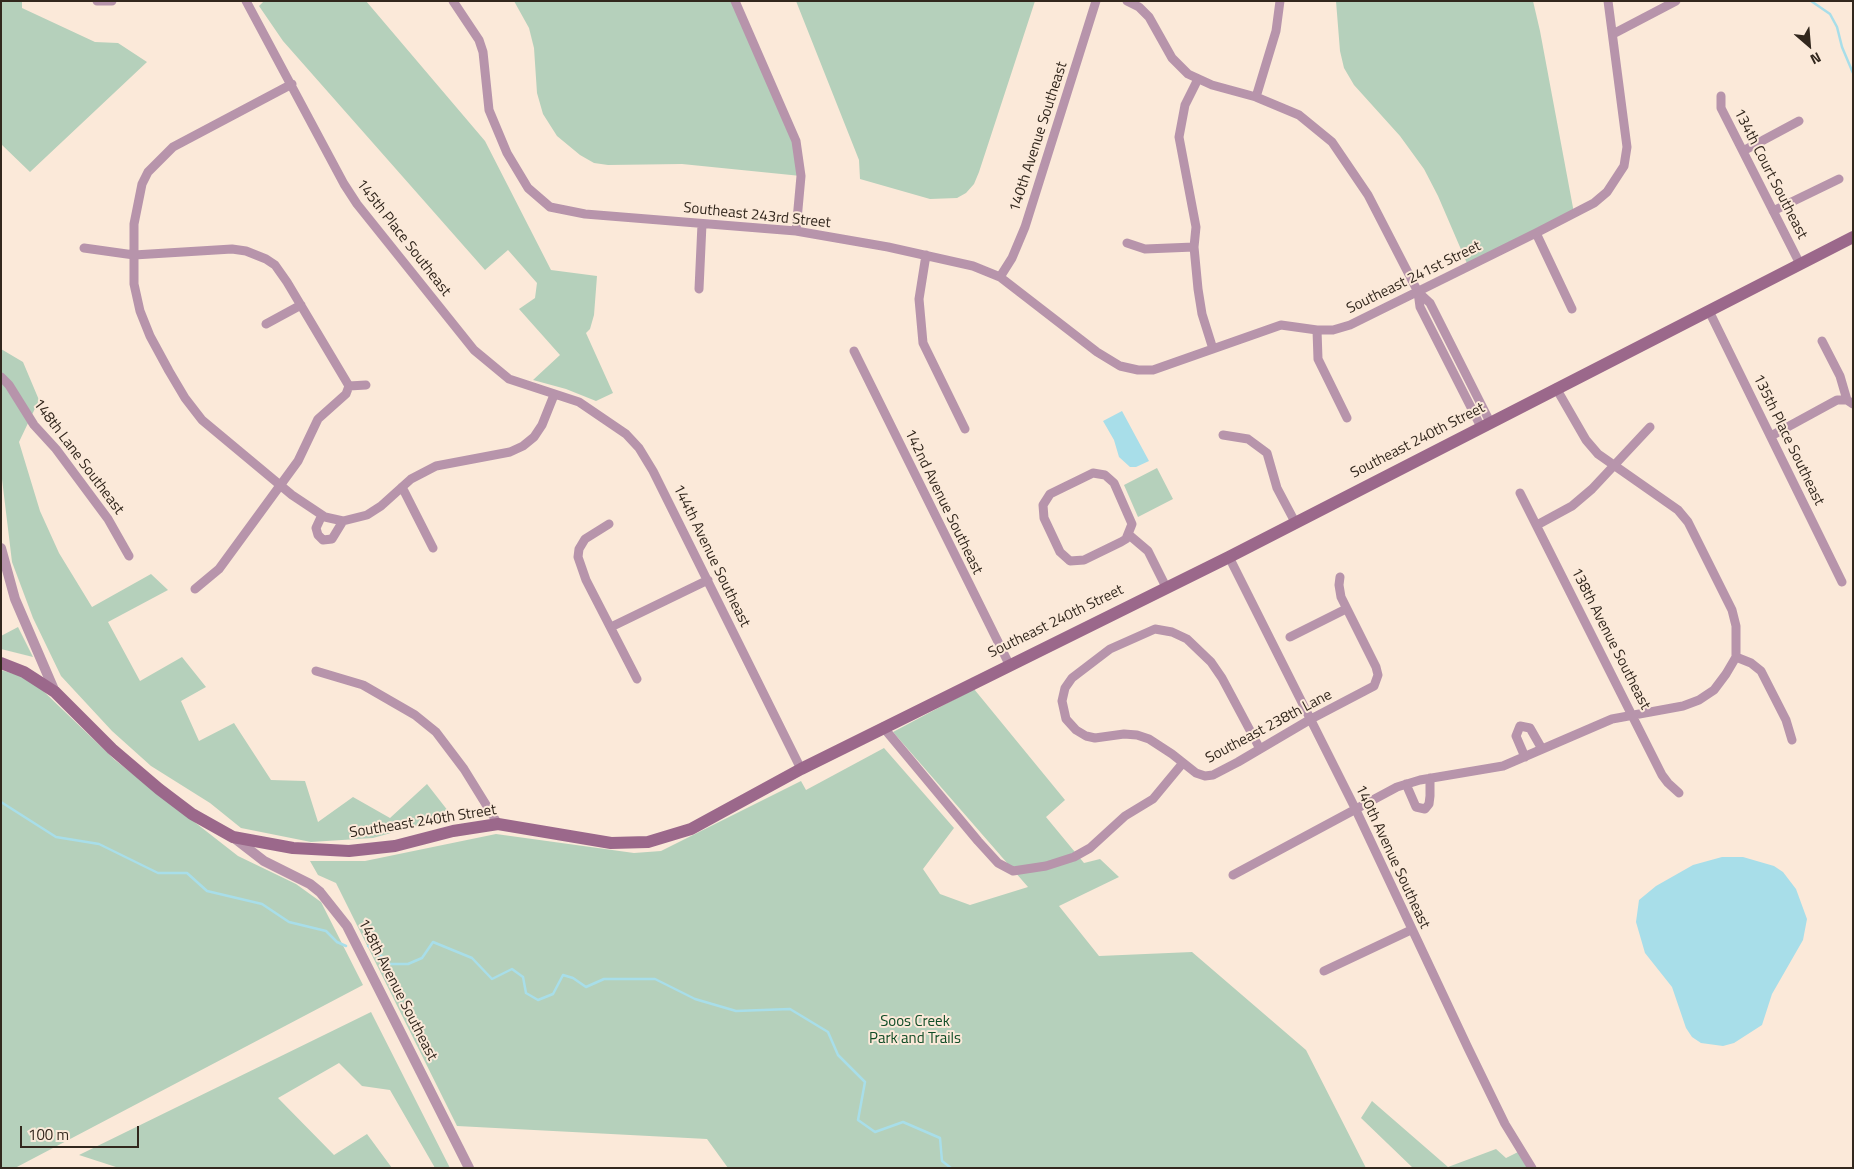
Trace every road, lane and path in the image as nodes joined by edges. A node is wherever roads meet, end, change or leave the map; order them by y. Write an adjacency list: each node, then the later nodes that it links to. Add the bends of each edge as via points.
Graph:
1 (97, 1): 2 (street)
2 (112, 1)
3 (246, 1): 13 (street, 145th Place Southeast)
4 (453, 1): 20 (street, Southeast 243rd Street, via 479,40 486,94 498,134 518,175 540,200 567,212)
5 (735, 1): 21 (street, via 796,141 801,176)
6 (1096, 1): 30 (street, 140th Avenue Southeast, via 1025,227)
7 (1127, 1): 12 (street, via 1149,17 1176,63)
8 (1280, 1): 15 (street, via 1276,31)
9 (1608, 1): 11 (street)
10 (1676, 1): 11 (street)
11 (1613, 34): 22 (street, Southeast 241st Street, via 1627,147 1624,166 1617,180 1594,203)
12 (1198, 79): 15 (street); 25 (street, via 1184,105 1179,138 1196,227)
13 (292, 84): 27 (street, via 173,147 148,172 134,224); 45 (street, 145th Place Southeast, via 357,204 474,350 508,379)
14 (1721, 96): 17 (street, 134th Court Southeast, via 1721,108)
15 (1256, 97): 32 (street, via 1299,115 1332,142 1368,195)
16 (1799, 121): 17 (street)
17 (1743, 151): 19 (street, 134th Court Southeast)
18 (1839, 179): 19 (street)
19 (1773, 211): 29 (street, 134th Court Southeast)
20 (702, 224): 21 (street, Southeast 243rd Street); 31 (street)
21 (796, 231): 28 (street, Southeast 243rd Street)
22 (1536, 234): 32 (street, Southeast 241st Street); 34 (street)
23 (1853, 237): 29 (main road, Southeast 240th Street)
24 (1127, 243): 25 (street, via 1145,249)
25 (1194, 247): 39 (street, via 1202,314)
26 (84, 248): 27 (street)
27 (134, 255): 33 (street, via 246,251 275,265); 54 (street, via 134,284 140,311 150,336 185,398 202,420)
28 (926, 256): 30 (street, Southeast 243rd Street, via 973,266); 50 (street, via 919,299 923,343)
29 (1800, 264): 35 (main road, Southeast 240th Street)
30 (1000, 277): 39 (street, Southeast 241st Street, via 1120,366 1153,370)
31 (699, 289)
32 (1418, 292): 37 (street, Southeast 241st Street, via 1350,325); 48 (street, via 1430,303)
33 (301, 305): 36 (street); 43 (street)
34 (1572, 309)
35 (1709, 311): 44 (main road, Southeast 240th Street); 52 (street, 135th Place Southeast)
36 (266, 324)
37 (1317, 330): 39 (street, Southeast 241st Street, via 1281,324); 47 (street, via 1320,365)
38 (1822, 341): 46 (street)
39 (1213, 349)
40 (854, 351): 77 (street, 142nd Avenue Southeast)
41 (1, 377): 65 (street, 148th Lane Southeast, via 34,425 108,519)
42 (366, 385): 43 (street)
43 (349, 386): 54 (street, via 346,394 318,419 298,461)
44 (1556, 388): 48 (main road, Southeast 240th Street); 53 (street, via 1586,440)
45 (554, 395): 55 (street, via 542,425 523,446 510,452 436,466); 68 (street, 144th Avenue Southeast, via 579,402 626,434 639,448)
46 (1850, 402): 52 (street, via 1837,400)
47 (1347, 418)
48 (1485, 424): 59 (main road, Southeast 240th Street)
49 (1650, 427): 53 (street)
50 (965, 429)
51 (1223, 435): 59 (street, via 1248,438 1267,453 1277,488)
52 (1771, 436): 69 (street, 135th Place Southeast)
53 (1612, 466): 61 (street, via 1572,506); 75 (street, via 1678,510 1688,522 1732,610 1738,640)
54 (282, 484): 57 (street, via 292,495); 71 (street, via 219,569)
55 (402, 487): 58 (street, via 367,515); 64 (street)
56 (1520, 493): 61 (street, 138th Avenue Southeast)
57 (322, 515): 58 (street); 58 (street, via 316,528 323,540 332,539)
58 (343, 521)
59 (1295, 522): 66 (main road, Southeast 240th Street)
60 (609, 524): 73 (street, via 585,538 578,557 586,580)
61 (1537, 525): 81 (street, 138th Avenue Southeast)
62 (1128, 534): 62 (street, via 1131,518 1114,483 1105,475 1092,474 1050,494 1043,505 1044,518 1060,552 1070,561 1084,560 1121,542); 70 (street, via 1148,551)
63 (1, 548): 80 (street, 148th Avenue Southeast, via 15,599)
64 (433, 548)
65 (129, 556)
66 (1229, 556): 70 (main road, Southeast 240th Street); 82 (street, 140th Avenue Southeast)
67 (1340, 576): 72 (street, via 1340,597)
68 (708, 580): 73 (street); 89 (street, 144th Avenue Southeast)
69 (1842, 582)
70 (1166, 587): 77 (main road, Southeast 240th Street)
71 (195, 589)
72 (1346, 609): 74 (street); 82 (street, Southeast 238th Lane, via 1376,667 1377,681 1369,689)
73 (611, 627): 79 (street)
74 (1290, 637)
75 (1736, 657): 81 (street, via 1714,690 1699,700 1684,706); 84 (street, via 1761,671 1786,720)
76 (1, 663): 80 (main road, via 24,672)
77 (1009, 664): 83 (main road, Southeast 240th Street)
78 (316, 671): 94 (street, via 363,685 429,726 464,769)
79 (637, 679)
80 (55, 692): 95 (main road, 148th Avenue Southeast, via 144,777 192,814)
81 (1632, 714): 86 (street, via 1585,728); 92 (street, 138th Avenue Southeast, via 1662,775)
82 (1311, 718): 85 (street, Southeast 238th Lane); 93 (street, 140th Avenue Southeast)
83 (883, 727): 88 (street, via 998,864 1013,871 1074,857 1090,848 1126,816 1153,799); 89 (main road, Southeast 240th Street)
84 (1792, 740)
85 (1260, 749): 88 (street, Southeast 238th Lane, via 1214,775 1196,773); 88 (street, Southeast 238th Lane, via 1210,662 1187,639 1172,632 1155,630 1110,649 1072,678 1062,701 1066,719 1076,730 1094,738 1137,735 1164,749)
86 (1542, 749): 87 (street); 87 (street, via 1530,728 1520,726 1516,736)
87 (1525, 757): 90 (street, via 1477,772)
88 (1182, 764)
89 (801, 769): 94 (main road, Southeast 240th Street, via 691,829 648,842 611,843)
90 (1430, 778): 91 (street); 91 (street, via 1429,804 1425,809 1416,807)
91 (1406, 784): 93 (street)
92 (1679, 793)
93 (1355, 808): 96 (street); 97 (street, 140th Avenue Southeast)
94 (498, 824): 95 (main road, Southeast 240th Street, via 453,831 395,846 349,851 293,848)
95 (233, 837): 99 (street, 148th Avenue Southeast, via 264,861 310,884 347,926)
96 (1233, 875)
97 (1411, 930): 98 (street); 100 (street, 140th Avenue Southeast, via 1505,1124)
98 (1324, 972)
99 (470, 1168)
100 (1532, 1168)

